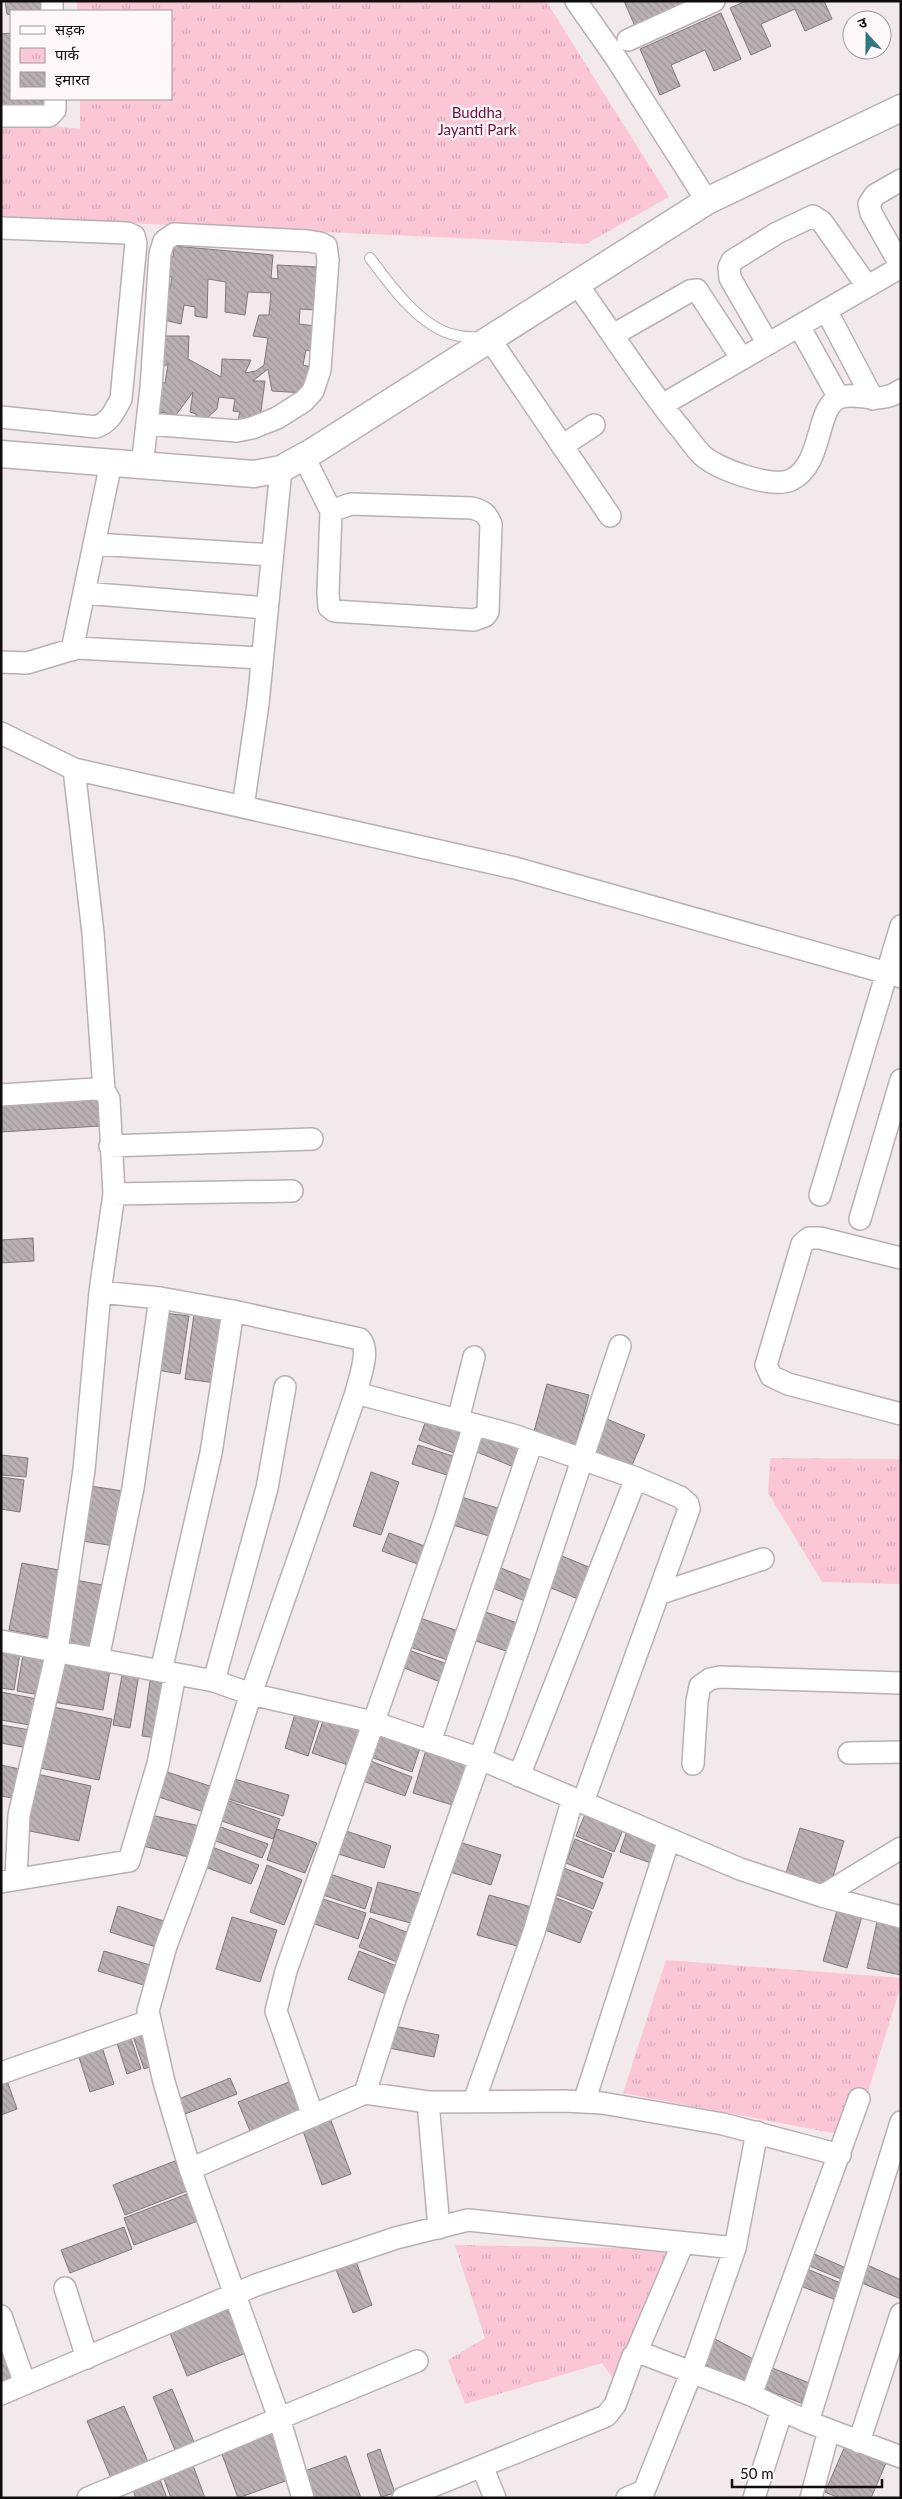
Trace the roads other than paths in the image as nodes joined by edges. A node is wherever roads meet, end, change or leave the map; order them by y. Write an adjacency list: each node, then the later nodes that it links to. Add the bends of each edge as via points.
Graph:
1 (576, 1): 8 (street)
2 (714, 1): 3 (street)
3 (628, 40)
4 (55, 100): 6 (street, via 55,110 49,116)
5 (901, 108): 8 (street)
6 (1, 116)
7 (901, 180): 11 (street, via 875,195 869,204)
8 (707, 201): 12 (street)
9 (1, 228): 24 (street, via 126,233 134,236 136,243 121,399 106,424 96,427)
10 (370, 258): 17 (lane, via 405,302 436,328 453,335)
11 (901, 266): 13 (street)
12 (577, 284): 16 (street); 17 (street)
13 (867, 286): 14 (street); 18 (street, via 822,222 812,216 778,233 732,261 729,267 730,278)
14 (826, 310): 15 (street); 22 (street)
15 (799, 326): 18 (street); 21 (street)
16 (613, 335): 19 (street, via 684,294 697,290); 23 (street)
17 (489, 338): 27 (street); 29 (street)
18 (768, 344): 19 (street)
19 (742, 359): 23 (street)
20 (901, 390): 22 (street)
21 (839, 398): 22 (street); 23 (street, via 829,405 811,460 791,480 778,483 759,481 703,456)
22 (873, 399)
23 (662, 406)
24 (1, 417)
25 (148, 424): 25 (street, via 160,254 164,241 174,234 308,241 326,246 328,260 320,370 313,391 304,402 277,418 237,431); 31 (street)
26 (594, 424): 27 (street)
27 (562, 446): 34 (street)
28 (1, 454): 30 (street)
29 (304, 457): 32 (street); 33 (street)
30 (111, 463): 31 (street); 35 (street)
31 (142, 466): 32 (street, via 254,474)
32 (281, 469): 36 (street)
33 (331, 511): 33 (street, via 351,504 483,511 491,524 488,612 474,620 334,611 329,607 328,593)
34 (610, 516)
35 (94, 544): 36 (street); 37 (street)
36 (272, 556): 38 (street)
37 (84, 593): 38 (street); 39 (street)
38 (267, 608): 40 (street)
39 (72, 650): 40 (street); 41 (street, via 27,663)
40 (262, 658): 44 (street)
41 (1, 662)
42 (1, 733): 43 (street)
43 (74, 769): 44 (street); 48 (street, via 92,933)
44 (243, 807): 46 (street, via 515,868)
45 (901, 926): 46 (street)
46 (894, 975): 54 (street)
47 (901, 1080): 55 (street)
48 (104, 1090): 49 (street); 51 (street, via 110,1109)
49 (1, 1095)
50 (312, 1138): 51 (street)
51 (110, 1146): 53 (street)
52 (292, 1191): 53 (street)
53 (114, 1194): 57 (street)
54 (820, 1196)
55 (860, 1218)
56 (901, 1258): 64 (street, via 809,1238 802,1244 766,1365 771,1376 788,1384)
57 (100, 1292): 58 (street); 72 (street, via 84,1470)
58 (160, 1298): 59 (street); 73 (street, via 133,1488)
59 (233, 1311): 63 (street, via 360,1339 365,1344 365,1352); 74 (street, via 211,1453)
60 (620, 1346): 67 (street)
61 (474, 1356): 65 (street)
62 (285, 1386): 75 (street, via 267,1488)
63 (356, 1393): 65 (street); 77 (street)
64 (901, 1414)
65 (466, 1422): 66 (street); 78 (street, via 444,1522)
66 (532, 1442): 67 (street); 79 (street)
67 (583, 1460): 68 (street); 82 (street)
68 (636, 1478): 70 (street, via 680,1497 689,1509); 84 (street)
69 (764, 1559): 70 (street)
70 (658, 1594): 85 (street)
71 (1, 1641): 72 (street)
72 (57, 1652): 73 (street); 88 (street, via 19,1815)
73 (98, 1659): 74 (street)
74 (168, 1673): 75 (street); 88 (street, via 158,1764 129,1861)
75 (214, 1681): 77 (street)
76 (901, 1683): 83 (street, via 710,1679 700,1686 696,1701)
77 (250, 1694): 78 (street); 91 (street, via 197,1863 166,1946 150,1998)
78 (373, 1722): 79 (street); 98 (street, via 286,1971 276,2010)
79 (430, 1742): 82 (street)
80 (901, 1752): 81 (street)
81 (848, 1753)
82 (478, 1758): 84 (street); 93 (street)
83 (693, 1764)
84 (519, 1776): 85 (street)
85 (578, 1800): 86 (street); 95 (street)
86 (669, 1839): 89 (street, via 740,1869); 97 (street)
87 (901, 1848): 89 (street)
88 (9, 1880)
89 (822, 1896): 90 (street)
90 (901, 1917)
91 (149, 2021): 92 (street); 102 (street)
92 (1, 2073)
93 (365, 2093): 96 (street); 98 (street)
94 (859, 2099): 101 (street)
95 (474, 2101): 96 (street); 97 (street)
96 (428, 2102): 103 (street)
97 (584, 2102): 100 (street, via 714,2122)
98 (313, 2116): 102 (street)
99 (901, 2122): 119 (street)
100 (757, 2132): 101 (street); 105 (street)
101 (840, 2155): 116 (street)
102 (190, 2169): 107 (street)
103 (439, 2228): 104 (street, via 468,2220); 107 (street, via 396,2238)
104 (684, 2243): 105 (street); 110 (street)
105 (735, 2248): 113 (street)
106 (65, 2288): 111 (street)
107 (235, 2295): 111 (street); 118 (street)
108 (901, 2314): 121 (street)
109 (1, 2316): 114 (street)
110 (636, 2353): 113 (street); 123 (street, via 615,2405 606,2416)
111 (87, 2358): 114 (street)
112 (417, 2361): 118 (street)
113 (692, 2371): 116 (street); 128 (street, via 644,2490)
114 (25, 2384): 115 (street)
115 (1, 2394)
116 (751, 2395): 117 (street)
117 (782, 2410): 119 (street); 129 (street)
118 (279, 2418): 124 (street); 125 (street)
119 (808, 2422): 120 (street)
120 (829, 2430): 121 (street); 130 (street)
121 (859, 2442): 122 (street)
122 (901, 2457)
123 (482, 2466): 126 (street); 127 (street)
124 (88, 2498)
125 (303, 2498)
126 (403, 2498)
127 (495, 2498)
128 (627, 2498)
129 (754, 2498)
130 (811, 2498)

